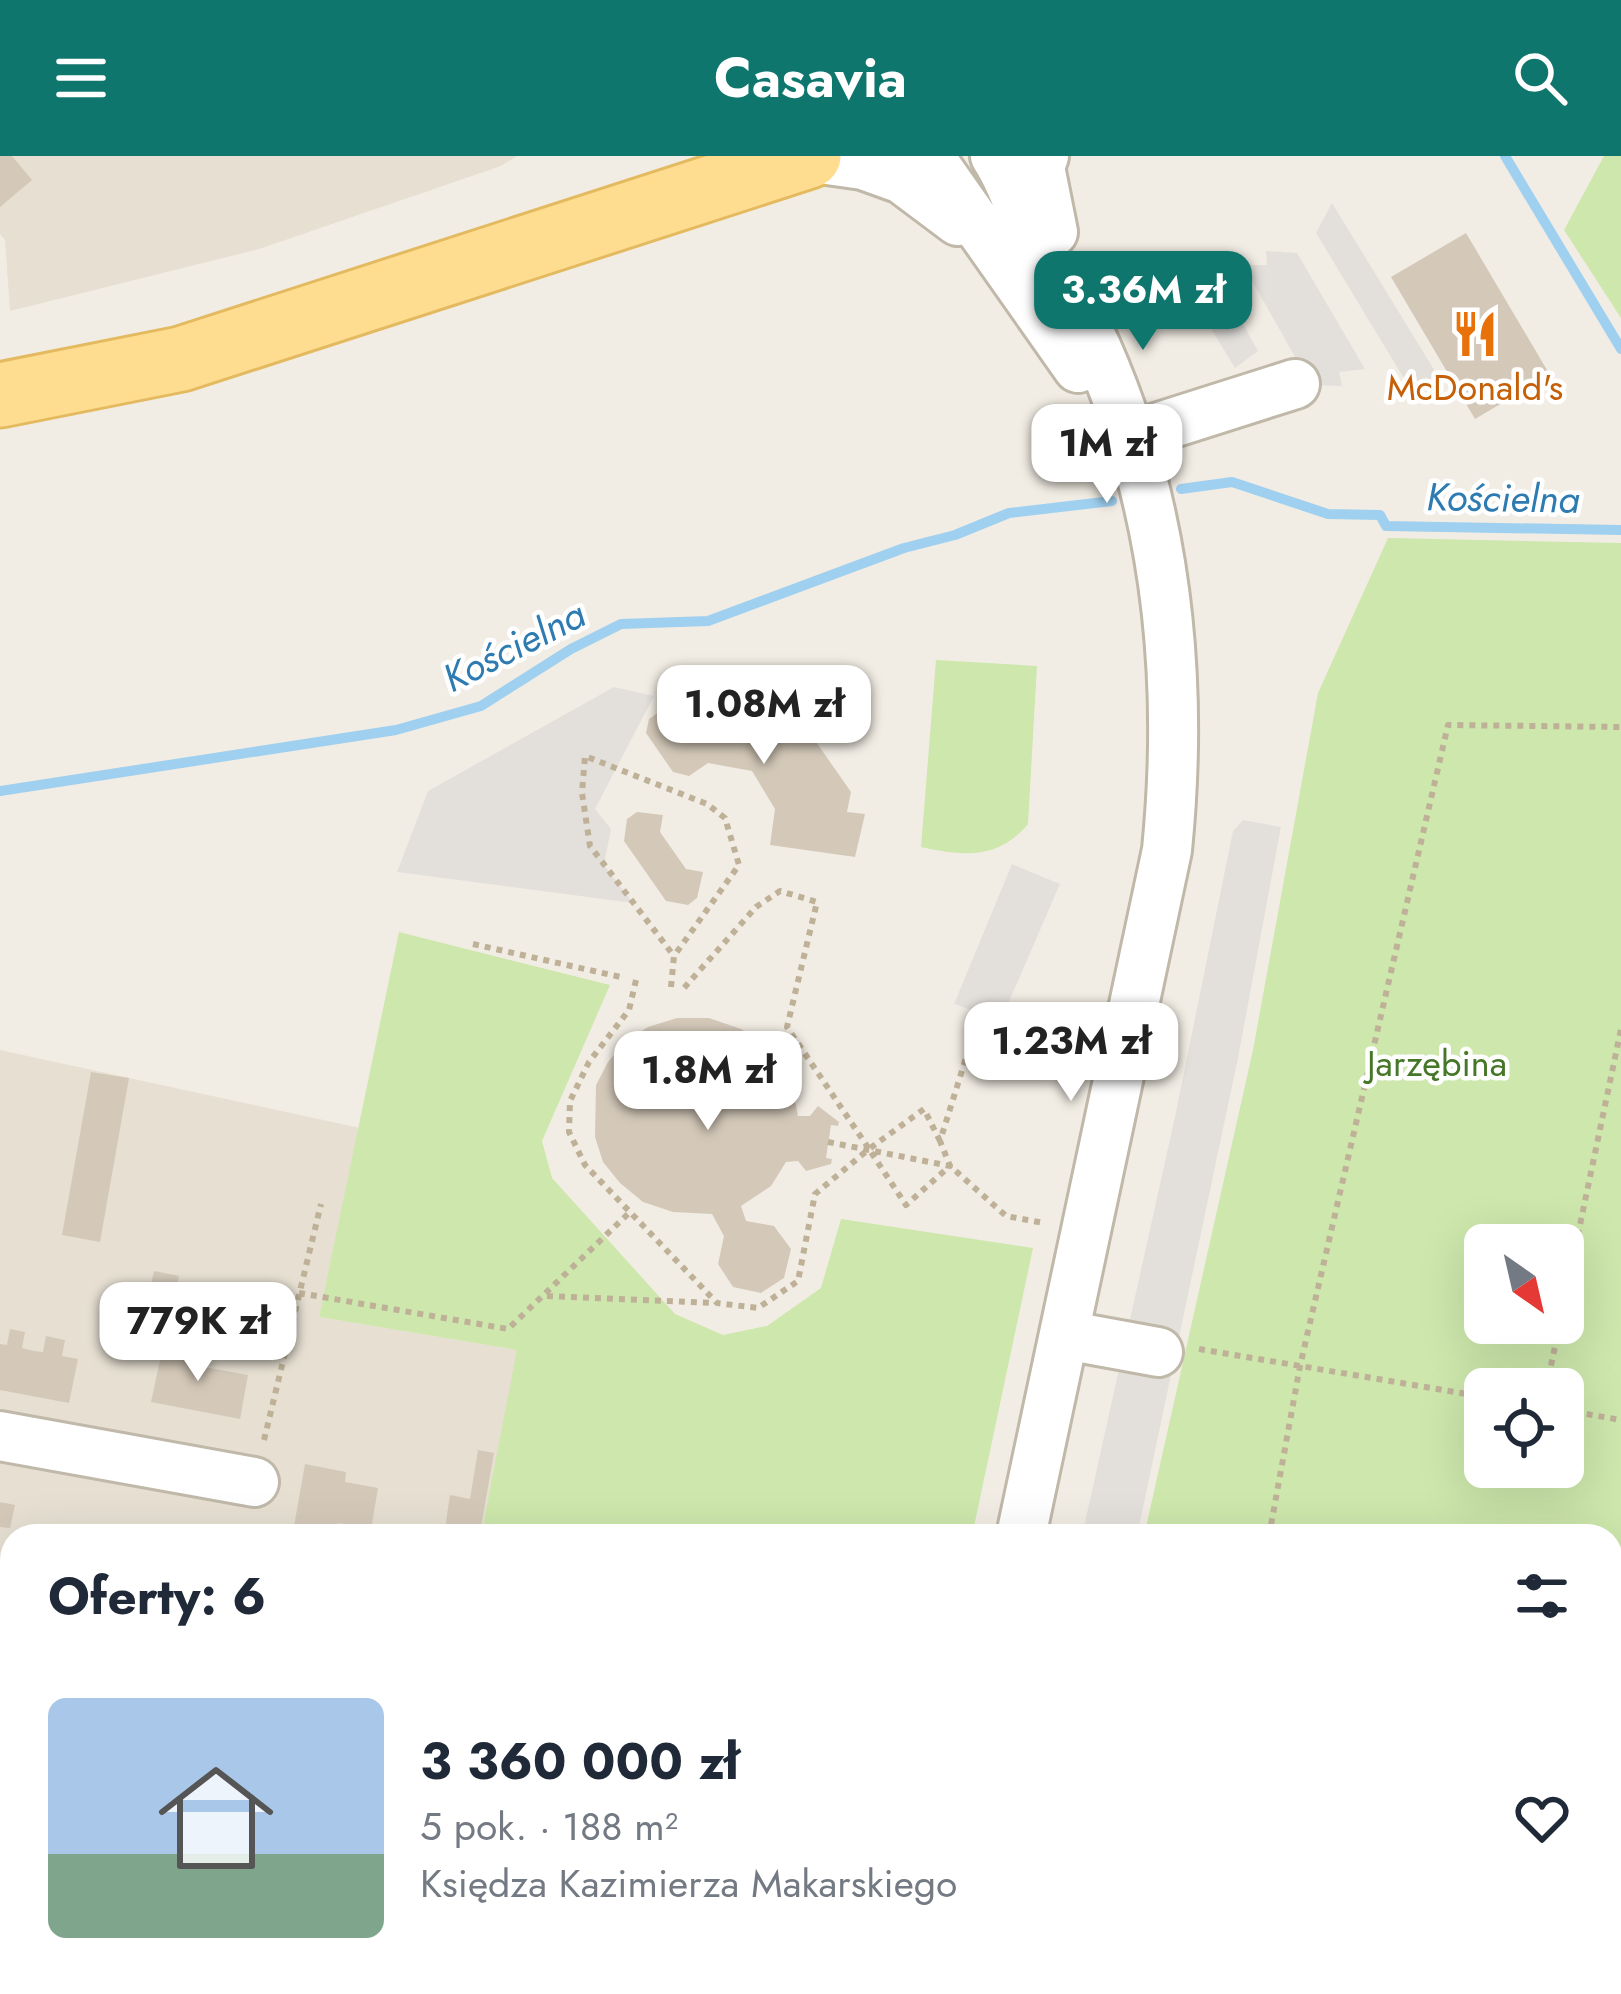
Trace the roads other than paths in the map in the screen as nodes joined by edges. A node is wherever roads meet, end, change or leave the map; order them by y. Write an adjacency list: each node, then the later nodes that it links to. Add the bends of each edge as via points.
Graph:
1 (706, 156): 9 (main road)
2 (807, 156): 6 (street, via 902,179); 9 (main road, via 181,359)
3 (929, 156): 6 (street)
4 (994, 156): 7 (street)
5 (1044, 156): 7 (street, via 1045,204)
6 (987, 242): 10 (street)
7 (1074, 306): 10 (street)
8 (1294, 384): 10 (street)
9 (0, 395)
10 (1128, 437): 11 (street, via 1155,518 1169,619 1172,797)
11 (1065, 1335): 12 (street); 15 (street)
12 (1170, 1349)
13 (0, 1436): 14 (street)
14 (254, 1482)
15 (1024, 1524)

